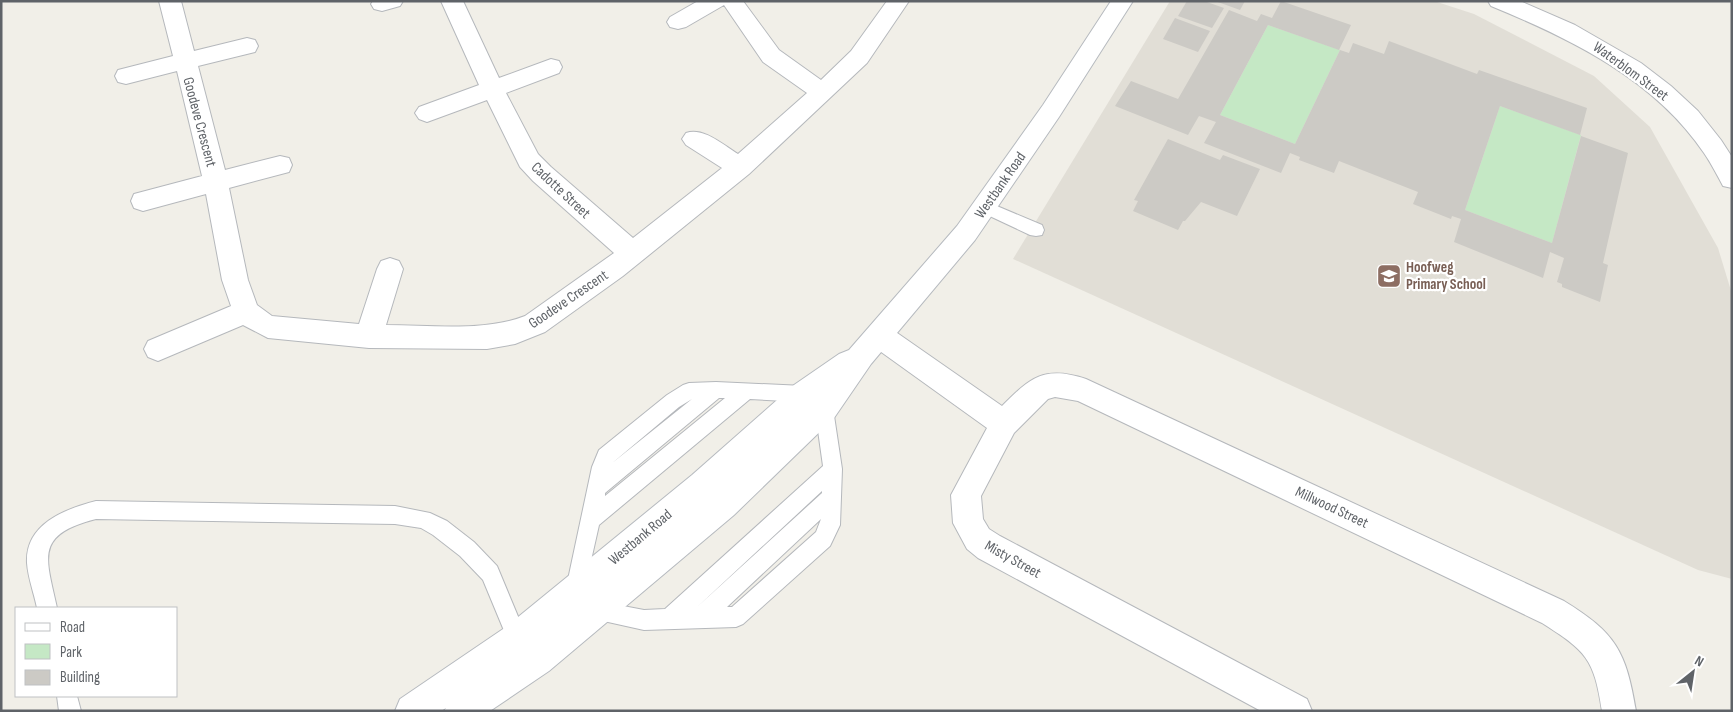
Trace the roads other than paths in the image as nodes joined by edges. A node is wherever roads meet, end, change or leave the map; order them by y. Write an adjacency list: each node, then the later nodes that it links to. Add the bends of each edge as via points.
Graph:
1 (170, 1): 10 (street, Goodeve Crescent)
2 (452, 1): 13 (street, Cadotte Street)
3 (715, 1): 8 (street)
4 (732, 1): 14 (street, via 771,56)
5 (898, 1): 14 (street, Goodeve Crescent, via 859,57)
6 (1122, 1): 22 (street, Westbank Road)
7 (1499, 1): 19 (street, Waterblom Street, via 1582,37 1621,60 1703,131)
8 (678, 22)
9 (247, 46): 10 (street, Goodeve Crescent)
10 (184, 62): 12 (street, Goodeve Crescent); 20 (street, Goodeve Crescent)
11 (551, 67): 13 (street)
12 (126, 76)
13 (492, 88): 15 (street); 24 (street, Cadotte Street, via 529,160)
14 (823, 92): 18 (street, Goodeve Crescent)
15 (427, 113)
16 (694, 138): 18 (street)
17 (280, 165): 20 (street, Goodeve Crescent)
18 (740, 167): 24 (street, Goodeve Crescent)
19 (1732, 179)
20 (216, 182): 21 (street, Goodeve Crescent); 26 (street, Goodeve Crescent, via 235,280)
21 (143, 201)
22 (985, 207): 23 (lane); 28 (street, Westbank Road, via 932,275)
23 (1036, 230)
24 (632, 254): 27 (street, Goodeve Crescent, via 535,324 515,332 487,336)
25 (390, 269): 27 (street)
26 (246, 312): 27 (street, Goodeve Crescent, via 268,326); 29 (street)
27 (369, 336)
28 (870, 346): 31 (street, Westbank Road); 32 (street)
29 (158, 349)
30 (747, 391): 31 (lane); 34 (lane); 34 (lane, via 696,390 684,393 606,456 600,467)
31 (814, 402): 33 (lane); 35 (street, Westbank Road, via 702,485); 37 (street, Westbank Road, via 723,505)
32 (1004, 424): 44 (street, Misty Street, via 966,495 968,523 978,539); 45 (street, Millwood Street, via 1042,388 1071,386 1086,391 1560,616 1589,636 1607,658)
33 (833, 469): 38 (lane); 38 (lane, via 830,498 700,618)
34 (590, 520): 35 (lane)
35 (576, 590): 39 (street, Westbank Road)
36 (47, 607): 39 (lane, via 38,550 58,524 77,514 96,510 395,515 423,519 468,549 490,573)
37 (597, 611): 38 (lane, via 644,620); 43 (street, Westbank Road, via 537,659)
38 (669, 619)
39 (517, 638): 42 (street, Westbank Road)
40 (67, 697): 41 (lane)
41 (70, 711)
42 (412, 711)
43 (461, 711)
44 (1295, 711)
45 (1619, 711)

